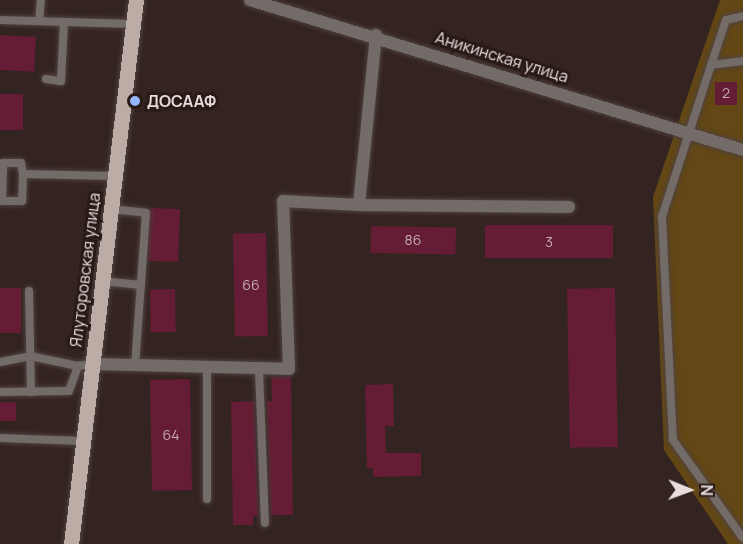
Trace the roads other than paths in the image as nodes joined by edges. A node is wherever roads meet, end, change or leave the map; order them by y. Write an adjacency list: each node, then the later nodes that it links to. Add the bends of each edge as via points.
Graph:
1 (41, 0): 6 (lane)
2 (136, 0): 8 (main road, Ялуторовская улица)
3 (250, 0): 9 (street, Аникинская улица)
4 (743, 16): 11 (lane, via 726,20)
5 (0, 20): 6 (lane)
6 (39, 21): 7 (lane)
7 (64, 22): 8 (lane); 12 (lane, via 61,81)
8 (133, 24): 16 (main road, Ялуторовская улица)
9 (376, 35): 13 (street, Аникинская улица); 17 (street)
10 (743, 61): 11 (lane)
11 (711, 65): 13 (lane)
12 (46, 80)
13 (691, 134): 14 (street, Аникинская улица); 35 (lane, via 662,217 673,440)
14 (743, 150)
15 (23, 174): 15 (lane, via 21,163 3,163 2,201 22,201); 16 (lane)
16 (114, 176): 19 (main road, Ялуторовская улица)
17 (359, 205): 18 (street); 28 (street, via 283,201 289,369)
18 (569, 207)
19 (110, 209): 20 (main road, Ялуторовская улица); 21 (lane, via 146,213)
20 (101, 281): 21 (lane); 25 (main road, Ялуторовская улица)
21 (141, 285): 26 (lane)
22 (29, 291): 23 (lane)
23 (30, 356): 24 (lane); 25 (lane); 30 (lane)
24 (0, 362)
25 (84, 365): 26 (street); 30 (lane, via 69,391); 32 (main road, Ялуторовская улица)
26 (135, 366): 27 (street)
27 (207, 367): 28 (street); 33 (lane)
28 (259, 369): 34 (lane)
29 (0, 392): 30 (lane)
30 (31, 392)
31 (0, 438): 32 (lane)
32 (82, 441): 36 (main road, Ялуторовская улица)
33 (207, 499)
34 (265, 523)
35 (743, 538)
36 (71, 544)

